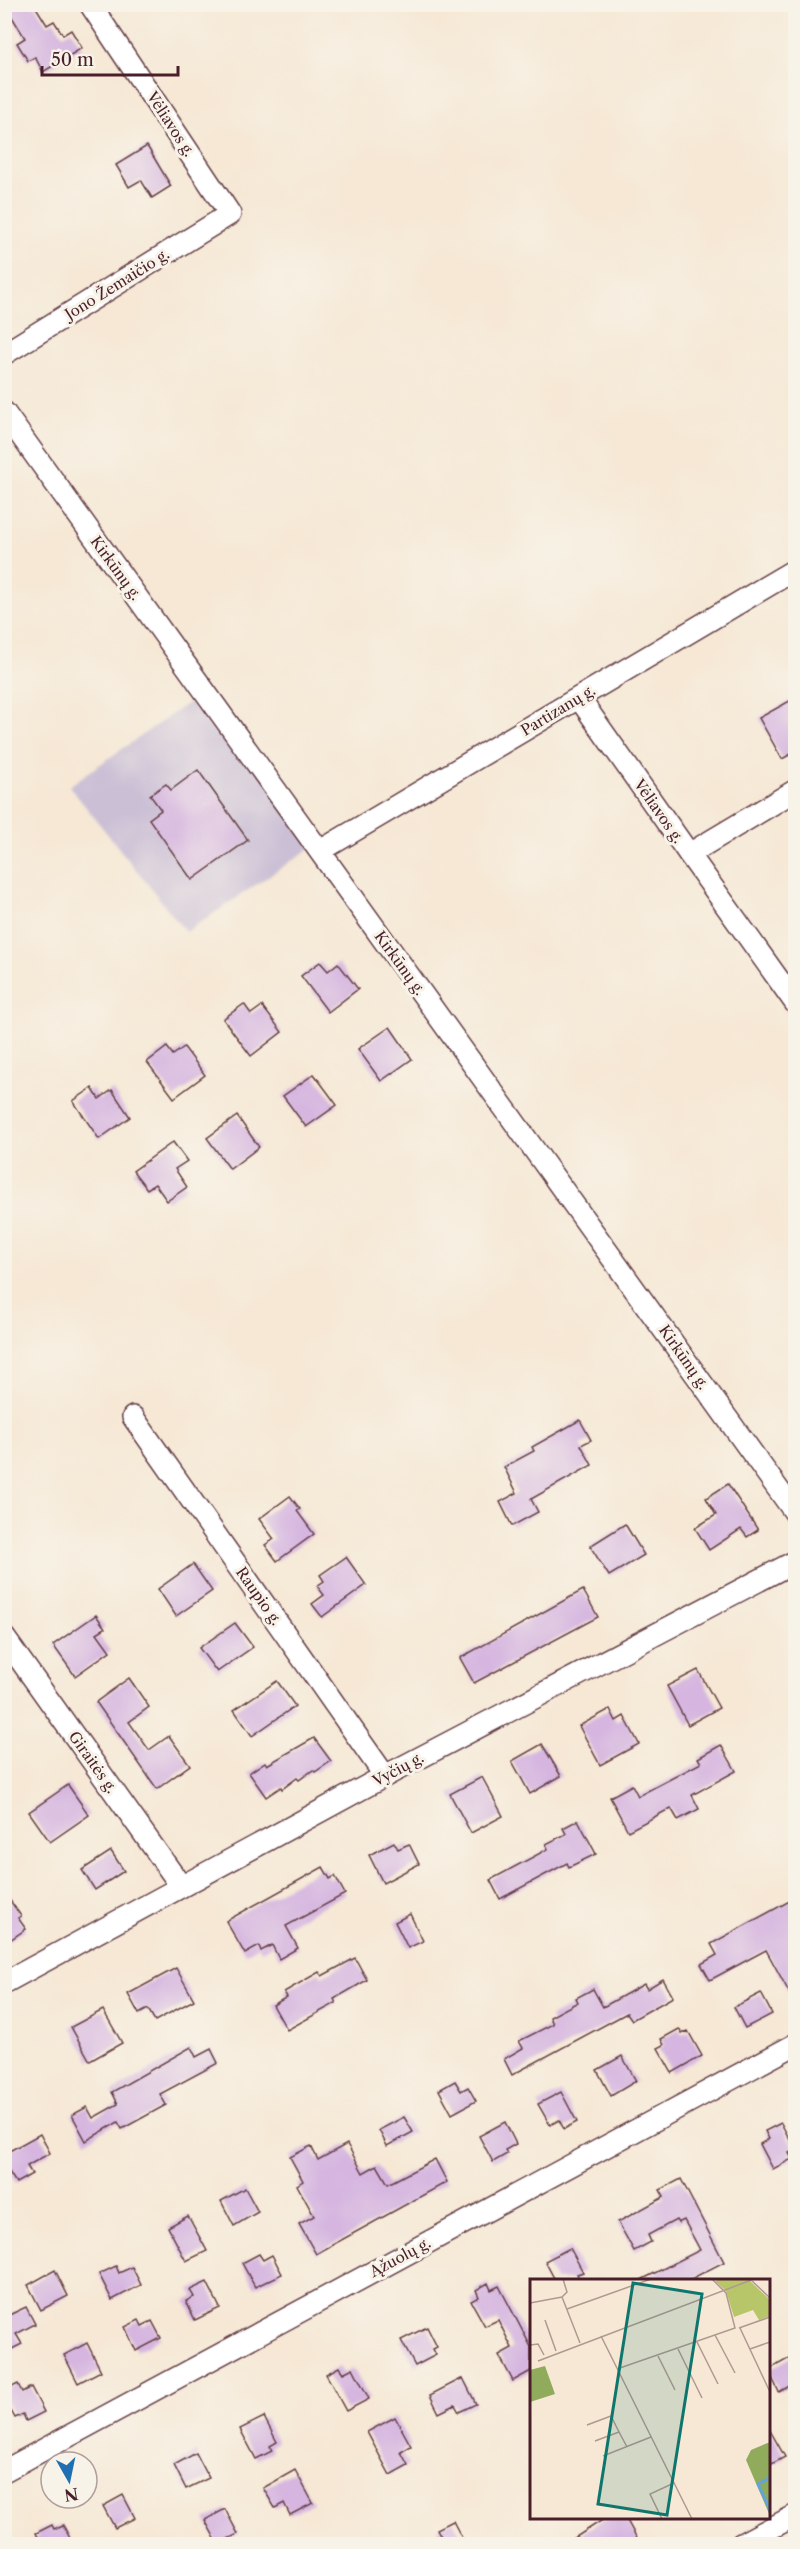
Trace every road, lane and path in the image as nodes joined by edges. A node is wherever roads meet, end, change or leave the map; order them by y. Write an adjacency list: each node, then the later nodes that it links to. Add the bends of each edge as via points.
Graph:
1 (90, 4): 2 (street, Vėliavos g.)
2 (230, 214): 3 (street, Jono Žemaičio g.)
3 (4, 354)
4 (4, 412): 8 (street, Kirkūnų g.)
5 (795, 569): 6 (street, Partizanų g.)
6 (579, 698): 8 (street, Partizanų g.); 9 (street, Vėliavos g.)
7 (795, 790): 9 (street, Vėliavos g.)
8 (320, 851): 12 (street, Kirkūnų g.)
9 (689, 854): 10 (street)
10 (795, 1004)
11 (133, 1416): 15 (street, Raupio g.)
12 (795, 1514)
13 (795, 1561): 15 (street, Vyčių g.)
14 (4, 1637): 16 (street, Giraitės g.)
15 (385, 1776): 16 (street, Vyčių g.)
16 (181, 1886): 17 (street, Vyčių g.)
17 (4, 1983)
18 (795, 2044): 19 (street, Ąžuolų g.)
19 (4, 2471)
20 (795, 2515): 21 (street)
21 (741, 2544)

